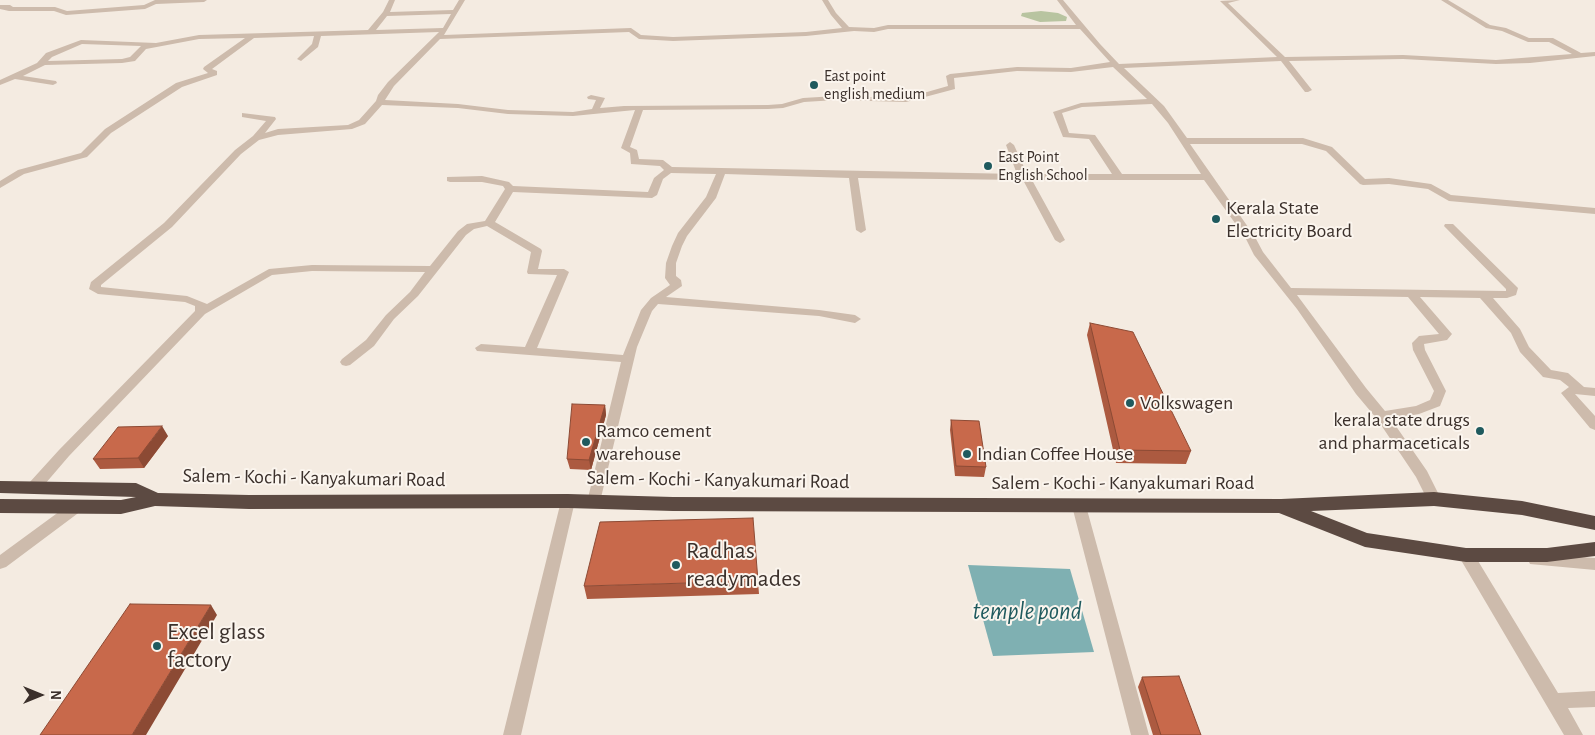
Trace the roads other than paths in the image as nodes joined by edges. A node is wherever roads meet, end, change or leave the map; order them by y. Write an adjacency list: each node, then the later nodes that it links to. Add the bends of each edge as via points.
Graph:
1 (204, 0): 9 (street, via 66,12)
2 (392, 0): 11 (street)
3 (462, 0): 10 (street)
4 (825, 0): 14 (street)
5 (1060, 0): 13 (street)
6 (1220, 0): 7 (street); 23 (street)
7 (1237, 0)
8 (1444, 0): 21 (street, via 1488,27 1504,29 1528,40 1550,40)
9 (0, 7)
10 (454, 12): 11 (street); 18 (street)
11 (385, 14): 15 (street)
12 (290, 26): 17 (street)
13 (1081, 27): 14 (street); 25 (street)
14 (848, 30): 18 (street, via 673,39 640,37 631,30)
15 (371, 31): 16 (street); 18 (street)
16 (318, 33): 17 (street); 24 (street, via 315,45)
17 (279, 34): 19 (street)
18 (442, 34): 33 (street, via 391,84)
19 (252, 36): 20 (street, via 199,37); 47 (street, via 207,69 214,73 179,85 108,131 84,155 21,172)
20 (158, 44): 26 (street, via 144,47 132,58 122,61 51,62); 26 (street, via 81,42 49,55)
21 (1579, 54): 22 (street); 23 (street, via 1560,59 1483,62 1403,57)
22 (1595, 54)
23 (1282, 58): 25 (street); 30 (street)
24 (301, 59)
25 (1116, 65): 32 (street); 34 (street, via 1071,70 1017,69 950,76 952,87 906,100 836,98 768,107)
26 (37, 66): 27 (street)
27 (17, 77): 28 (street); 29 (street)
28 (53, 82)
29 (0, 83)
30 (1308, 90)
31 (591, 98): 35 (street, via 601,98)
32 (1154, 101): 38 (street); 44 (street, via 1081,105 1057,112 1066,135 1092,137)
33 (380, 102): 35 (street, via 508,112 573,114); 37 (street, via 362,122 349,127 278,132)
34 (640, 108): 35 (street); 40 (street, via 624,148 634,152 634,162 663,163)
35 (595, 111)
36 (245, 115): 37 (street, via 272,119)
37 (256, 138): 59 (street, via 238,152 174,219 95,284 95,290 102,292 187,299)
38 (1185, 141): 45 (street); 49 (street, via 1303,141 1329,149 1363,182 1389,181 1431,187 1449,198)
39 (1010, 145): 43 (street)
40 (669, 170): 41 (street); 48 (street, via 658,178 652,196)
41 (721, 172): 42 (street); 58 (street, via 711,198 677,246 671,278 676,286)
42 (853, 175): 43 (street); 52 (street)
43 (1024, 177): 44 (street); 53 (street)
44 (1119, 177): 45 (street)
45 (1207, 177): 55 (street)
46 (450, 179): 48 (street, via 482,179 506,184)
47 (0, 185)
48 (510, 189): 50 (street)
49 (1595, 210)
50 (489, 223): 54 (street, via 471,226 462,233); 62 (street, via 538,251 532,272 564,272)
51 (1449, 226): 57 (street, via 1512,288 1512,293 1507,295)
52 (861, 230)
53 (1060, 240)
54 (433, 269): 59 (street, via 312,268 269,272 213,306); 64 (street, via 370,343)
55 (1288, 291): 56 (street); 67 (street)
56 (1412, 294): 57 (street); 67 (street, via 1446,334 1418,343 1440,391 1435,403 1418,410)
57 (1484, 295): 65 (street, via 1547,374 1564,376 1578,388)
58 (654, 300): 60 (street); 63 (street)
59 (201, 308): 70 (street)
60 (855, 319)
61 (481, 348): 62 (street)
62 (529, 352): 63 (street)
63 (628, 359): 74 (street)
64 (346, 362)
65 (1574, 390): 66 (street); 68 (street, via 1568,393)
66 (1595, 392)
67 (1382, 416): 72 (street, via 1422,475)
68 (1595, 425)
69 (0, 487): 70 (highway, Salem - Kochi - Kanyakumari Road)
70 (34, 487): 71 (highway, Salem - Kochi - Kanyakumari Road, via 136,489)
71 (155, 498): 73 (highway, Salem - Kochi - Kanyakumari Road, via 269,502); 78 (highway, Salem - Kochi - Kanyakumari Road, via 121,508)
72 (1434, 499): 77 (highway, Salem - Kochi - Kanyakumari Road); 79 (highway, Salem - Kochi - Kanyakumari Road, via 1522,508)
73 (568, 501): 74 (highway, Salem - Kochi - Kanyakumari Road); 86 (street)
74 (594, 502): 76 (highway, Salem - Kochi - Kanyakumari Road)
75 (0, 506): 78 (highway, Salem - Kochi - Kanyakumari Road)
76 (1079, 506): 77 (highway, Salem - Kochi - Kanyakumari Road); 87 (street)
77 (1281, 506): 81 (highway, via 1365,540)
78 (76, 507): 82 (street)
79 (1595, 523)
80 (1595, 549): 81 (highway, via 1547,554)
81 (1466, 555): 83 (street); 85 (street)
82 (0, 563)
83 (1595, 564)
84 (1595, 700): 85 (street)
85 (1554, 701): 88 (street)
86 (512, 735)
87 (1140, 735)
88 (1574, 735)

